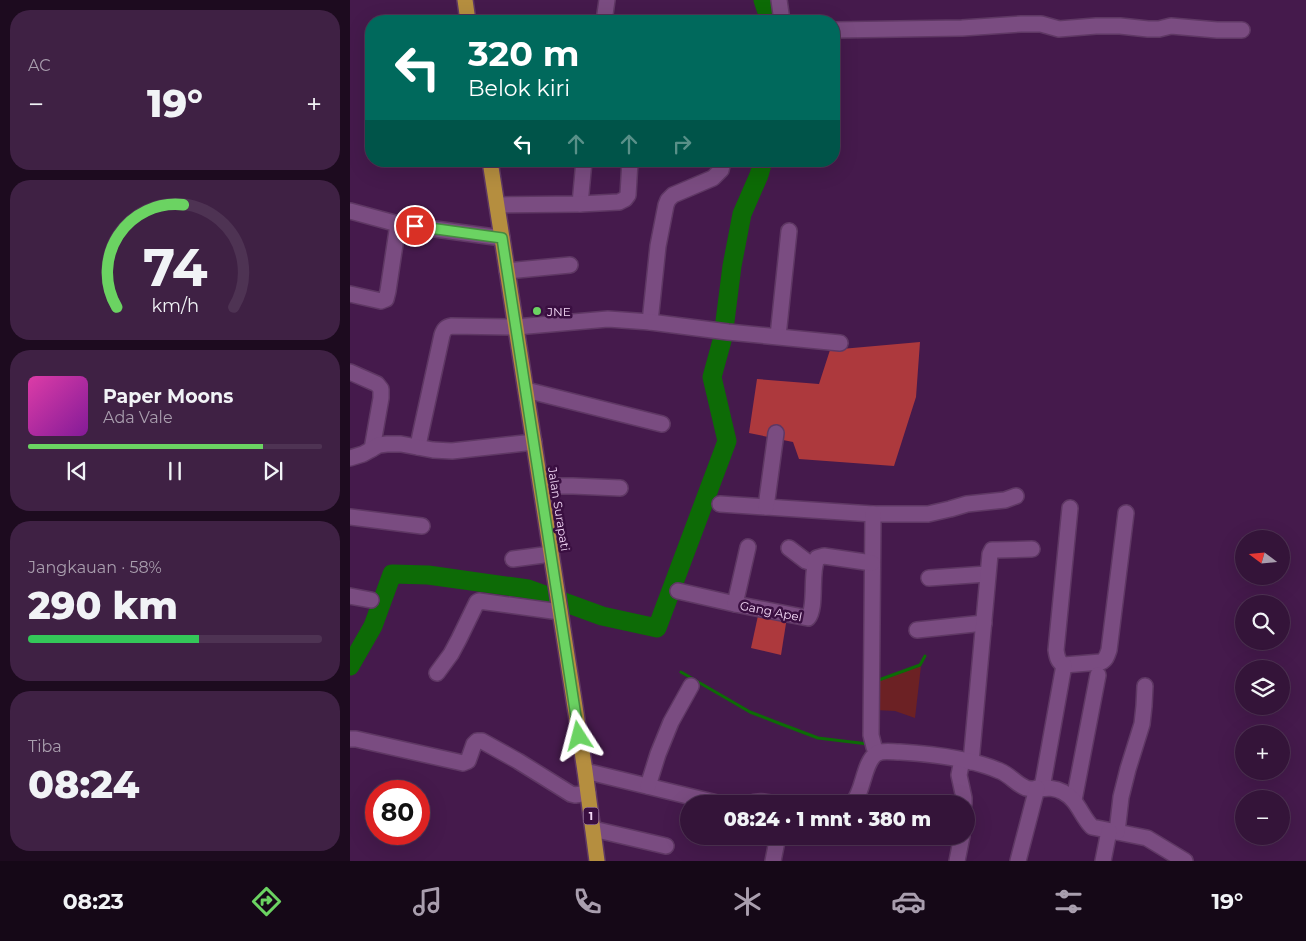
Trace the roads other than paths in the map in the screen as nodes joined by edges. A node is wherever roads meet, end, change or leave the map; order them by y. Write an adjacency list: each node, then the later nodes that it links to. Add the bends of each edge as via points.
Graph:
1 (465, 0): 4 (highway)
2 (607, 0): 5 (street)
3 (779, 0): 6 (street)
4 (467, 15)
5 (605, 15)
6 (781, 15)
7 (840, 30): 8 (street, via 1041,24 1059,29 1120,26 1148,30 1171,26)
8 (1242, 30)
9 (491, 167): 14 (highway, Jalan Surapati / 1)
10 (583, 167): 13 (street)
11 (630, 167): 13 (street, via 626,199)
12 (722, 167): 22 (street, via 712,178 673,194 668,200 658,246)
13 (580, 204): 14 (street)
14 (496, 205): 18 (highway, Jalan Surapati / 1)
15 (350, 210): 16 (street)
16 (398, 224): 18 (street); 21 (street, via 386,299 381,301)
17 (789, 231): 24 (street)
18 (502, 238): 20 (highway, Jalan Surapati / 1)
19 (570, 265): 20 (street)
20 (507, 271): 23 (highway, Jalan Surapati / 1)
21 (350, 294)
22 (650, 322): 23 (street, via 608,319); 24 (street)
23 (516, 327): 27 (highway, Jalan Surapati / 1); 31 (street, via 452,326 444,330)
24 (778, 336): 25 (street)
25 (840, 343)
26 (350, 372): 32 (street, via 381,389)
27 (526, 390): 28 (street); 30 (highway, Jalan Surapati / 1)
28 (662, 424)
29 (776, 433): 38 (street)
30 (534, 442): 31 (street, via 452,451); 34 (highway, Jalan Surapati / 1)
31 (418, 447): 32 (street, via 387,444)
32 (372, 448): 33 (street)
33 (350, 458)
34 (541, 486): 35 (street); 47 (highway, Jalan Surapati / 1)
35 (620, 488)
36 (1016, 496): 41 (street, via 928,514)
37 (720, 504): 38 (street)
38 (766, 507): 41 (street)
39 (1070, 508): 60 (street, via 1056,650 1058,660)
40 (1126, 513): 60 (street, via 1107,656 1101,662)
41 (873, 514): 49 (street)
42 (350, 517): 43 (street)
43 (422, 526)
44 (748, 547): 56 (street)
45 (789, 548): 50 (street)
46 (1032, 550): 51 (street, via 992,550)
47 (551, 554): 48 (street); 57 (highway, Jalan Surapati / 1)
48 (513, 559)
49 (872, 563): 50 (street, via 824,556 817,558); 66 (street)
50 (815, 564): 56 (street, Gang Apel, via 810,617)
51 (987, 574): 52 (street); 58 (street)
52 (929, 578)
53 (678, 591): 56 (street, Gang Apel)
54 (350, 596): 55 (street)
55 (371, 600)
56 (735, 604)
57 (560, 609): 61 (street, via 477,602 451,654); 68 (highway, Jalan Surapati / 1)
58 (984, 623): 59 (street); 67 (street)
59 (917, 630)
60 (1064, 665): 70 (street)
61 (437, 672)
62 (1098, 675): 75 (street)
63 (691, 686): 69 (street, via 658,754)
64 (1145, 686): 77 (street, via 1142,724)
65 (350, 739): 71 (street, via 463,763 468,761 474,744 482,741 570,794)
66 (874, 747): 67 (street); 73 (street)
67 (967, 761): 70 (street, via 1001,772 1027,788); 74 (street, via 959,775)
68 (585, 771): 69 (street); 71 (highway, Jalan Surapati / 1)
69 (648, 786): 72 (street)
70 (1039, 788): 75 (street, via 1054,788); 85 (street)
71 (588, 793): 76 (highway, Jalan Surapati / 1)
72 (684, 795)
73 (858, 795)
74 (963, 795)
75 (1074, 800): 77 (street, via 1092,827)
76 (593, 830): 80 (street); 82 (highway, Jalan Surapati / 1)
77 (1113, 832): 81 (street, via 1147,838); 86 (street)
78 (776, 845): 83 (street)
79 (960, 845): 84 (street)
80 (666, 846)
81 (1165, 854): 87 (street)
82 (597, 861)
83 (773, 861)
84 (957, 861)
85 (1018, 861)
86 (1103, 861)
87 (1185, 861)

